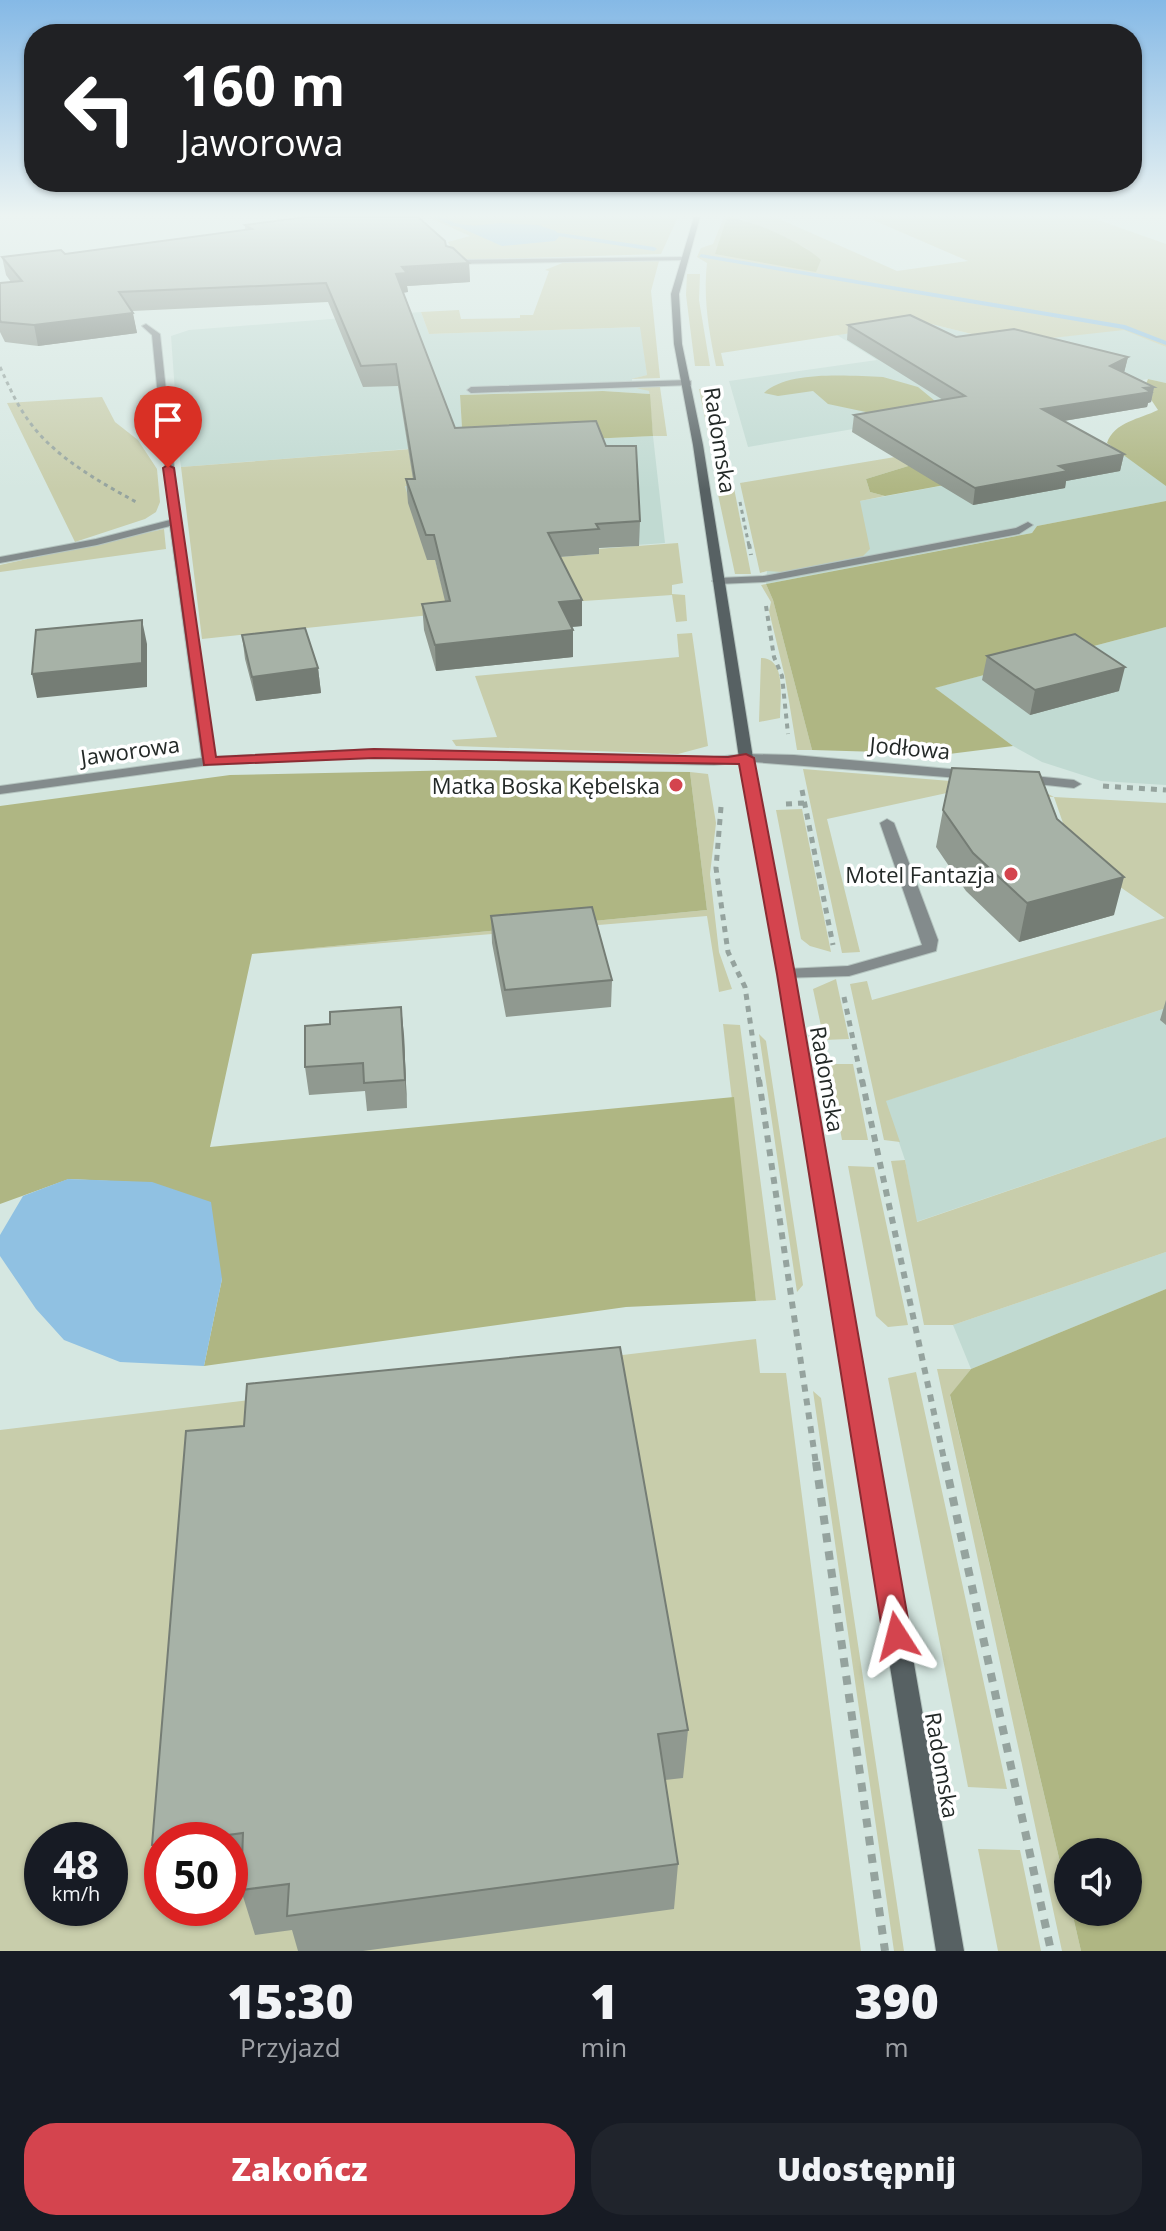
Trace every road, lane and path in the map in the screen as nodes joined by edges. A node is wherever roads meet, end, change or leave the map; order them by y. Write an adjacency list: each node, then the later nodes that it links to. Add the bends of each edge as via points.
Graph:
1 (674, 308): 4 (main road, Radomska)
2 (146, 326): 7 (street, via 156,334)
3 (0, 367): 7 (path, via 26,417 43,437 115,491)
4 (688, 383): 5 (street); 11 (main road, Radomska)
5 (471, 390)
6 (738, 493): 10 (path)
7 (174, 522): 9 (street); 14 (street)
8 (1028, 525): 10 (street, via 1019,531)
9 (0, 560)
10 (756, 580): 11 (street); 13 (path, via 767,602)
11 (718, 581): 12 (main road, Radomska)
12 (746, 758): 13 (street, Jodłowa); 14 (street, Jaworowa, via 728,762 374,753); 25 (main road, Radomska)
13 (794, 759): 15 (street, Jodłowa); 20 (path)
14 (209, 761): 18 (street, Jaworowa)
15 (980, 775)
16 (1011, 778): 17 (street)
17 (1074, 784): 19 (path)
18 (0, 790)
19 (1166, 790)
20 (805, 803): 21 (path); 24 (path)
21 (777, 804)
22 (721, 823): 26 (path, via 716,868 728,952 745,987)
23 (887, 823): 24 (street, via 930,948)
24 (839, 972): 25 (street); 28 (path)
25 (786, 974): 27 (main road, Radomska)
26 (885, 1951)
27 (950, 1951)
28 (1051, 1951)

